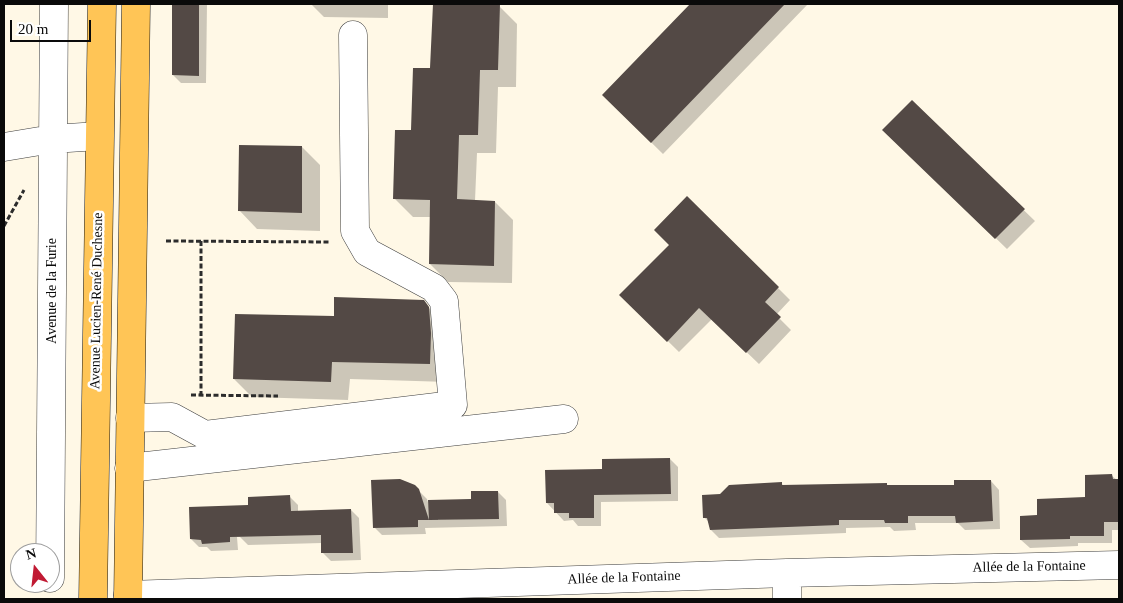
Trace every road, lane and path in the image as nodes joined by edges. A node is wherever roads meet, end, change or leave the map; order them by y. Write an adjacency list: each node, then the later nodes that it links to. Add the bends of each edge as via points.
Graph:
1 (54, 4): 6 (street, Avenue de la Furie)
2 (102, 4): 5 (main road, Avenue Lucien-René Duchesne)
3 (136, 4): 13 (main road)
4 (353, 35): 10 (street, via 355,231)
5 (99, 136): 6 (street); 21 (main road, Avenue Lucien-René Duchesne)
6 (52, 139): 7 (street); 17 (street, Avenue de la Furie)
7 (4, 147)
8 (166, 241): 9 (path)
9 (201, 241): 10 (path); 11 (path)
10 (361, 242): 14 (street, via 368,252 434,288 444,301 453,406 205,435 172,418)
11 (201, 396): 12 (path); 14 (path, via 166,395)
12 (278, 396)
13 (130, 418): 14 (street); 16 (main road)
14 (163, 418)
15 (564, 419): 16 (street)
16 (129, 468): 20 (main road)
17 (50, 543)
18 (1119, 566): 19 (street, Allée de la Fontaine)
19 (787, 586): 20 (street, Allée de la Fontaine)
20 (128, 597)
21 (93, 599)

